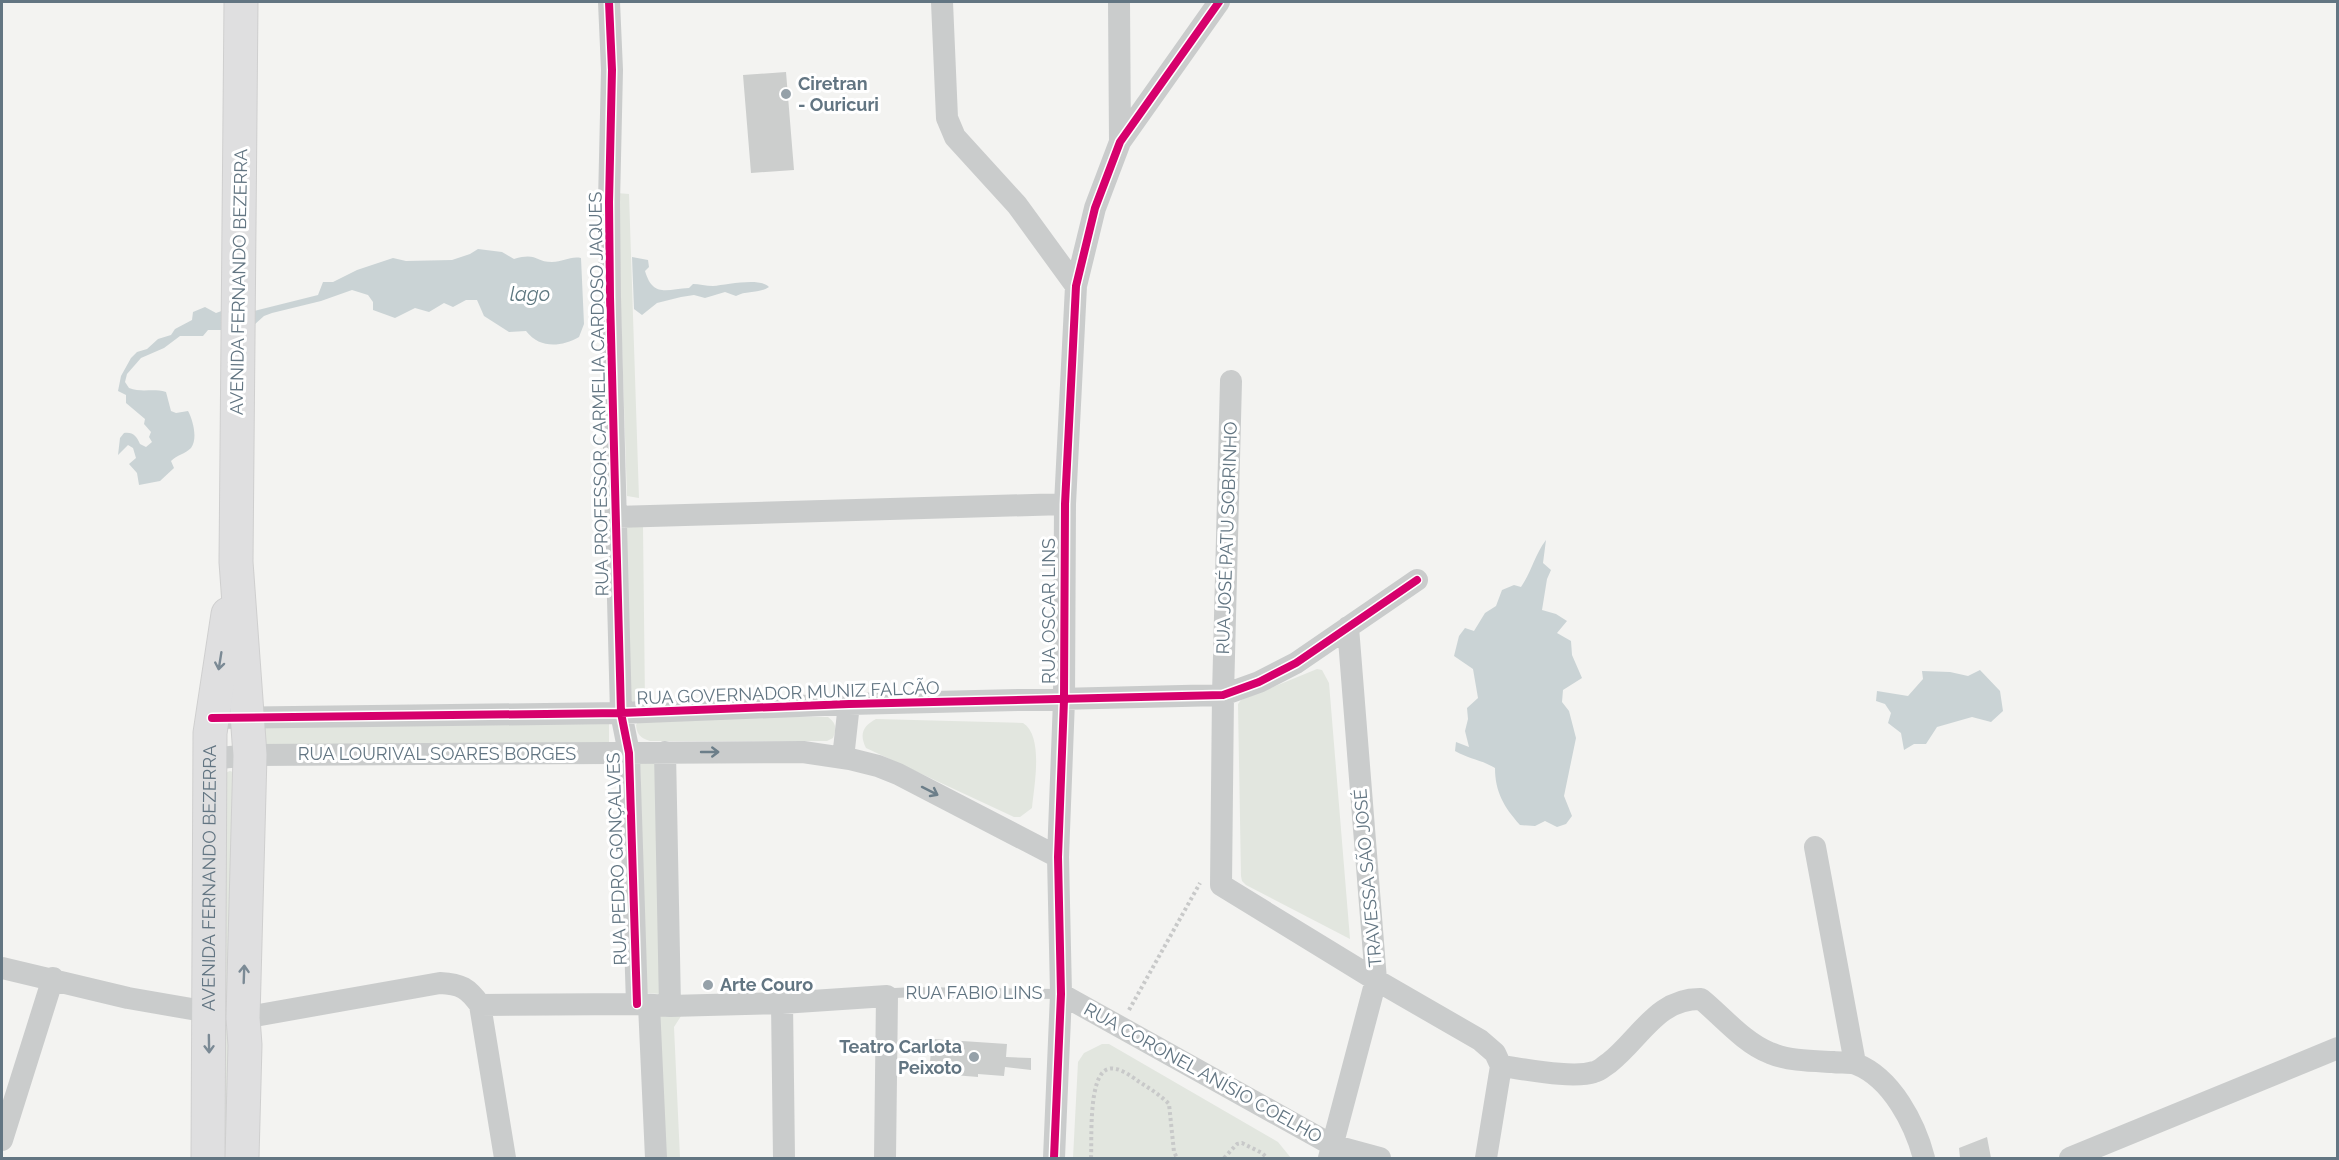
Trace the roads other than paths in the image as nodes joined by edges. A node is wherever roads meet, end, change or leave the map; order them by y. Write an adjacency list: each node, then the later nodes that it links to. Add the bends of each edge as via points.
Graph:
1 (242, 2): 11 (main road, AVENIDA FERNANDO BEZERRA)
2 (609, 2): 10 (street, RUA PROFESSOR CARMELIA CARDOSO JAQUES)
3 (942, 2): 7 (street, via 947,118 955,137 1017,205)
4 (1119, 2): 6 (street)
5 (1219, 2): 6 (street)
6 (1120, 142): 7 (street, RUA OSCAR LINS, via 1095,208)
7 (1076, 286): 9 (street, RUA OSCAR LINS)
8 (1232, 381): 14 (street, RUA JOSÉ PATU SOBRINHO)
9 (1065, 504): 10 (street); 15 (street, RUA OSCAR LINS)
10 (615, 518): 17 (street, RUA PROFESSOR CARMELIA CARDOSO JAQUES)
11 (236, 562): 19 (main road, AVENIDA FERNANDO BEZERRA); 20 (main road, AVENIDA FERNANDO BEZERRA, one-way to 20)
12 (1417, 580): 13 (street, RUA GOVERNADOR MUNIZ FALCÃO)
13 (1348, 627): 14 (street, RUA GOVERNADOR MUNIZ FALCÃO, via 1296,663); 31 (street, TRAVESSA SÃO JOSÉ)
14 (1223, 695): 15 (street, RUA GOVERNADOR MUNIZ FALCÃO); 31 (street, RUA JOSÉ PATU SOBRINHO, via 1221,885)
15 (1064, 700): 16 (street, RUA GOVERNADOR MUNIZ FALCÃO); 28 (street, RUA OSCAR LINS)
16 (849, 704): 17 (street, RUA GOVERNADOR MUNIZ FALCÃO); 25 (street)
17 (621, 713): 18 (street, RUA GOVERNADOR MUNIZ FALCÃO); 22 (street, RUA PEDRO GONÇALVES)
18 (404, 715): 19 (street, RUA GOVERNADOR MUNIZ FALCÃO); 23 (street)
19 (249, 717): 20 (street, RUA GOVERNADOR MUNIZ FALCÃO); 24 (main road, AVENIDA FERNANDO BEZERRA)
20 (212, 718): 26 (main road, AVENIDA FERNANDO BEZERRA)
21 (665, 752): 22 (street, RUA LOURIVAL SOARES BORGES); 25 (street, RUA LOURIVAL SOARES BORGES, one-way to 25, via 803,752); 36 (street)
22 (629, 753): 23 (street, RUA LOURIVAL SOARES BORGES); 36 (street, RUA PEDRO GONÇALVES)
23 (400, 754): 24 (street, RUA LOURIVAL SOARES BORGES)
24 (250, 755): 26 (street, RUA LOURIVAL SOARES BORGES); 38 (main road, AVENIDA FERNANDO BEZERRA, one-way to 24)
25 (843, 758): 28 (street, RUA LOURIVAL SOARES BORGES, one-way to 28, via 898,774)
26 (210, 759): 37 (main road, AVENIDA FERNANDO BEZERRA)
27 (1815, 847): 40 (street)
28 (1058, 857): 32 (street, RUA OSCAR LINS)
29 (2, 968): 30 (street)
30 (53, 978): 37 (street, via 128,998); 44 (street)
31 (1376, 980): 41 (street, via 1480,1040 1495,1053); 45 (street, TRAVESSA SÃO JOSÉ)
32 (1061, 994): 33 (lane, RUA FABIO LINS, via 913,992); 45 (street, RUA CORONEL ANÍSIO COELHO); 52 (street, RUA OSCAR LINS)
33 (887, 996): 34 (street); 51 (street)
34 (782, 1003): 36 (street); 50 (street)
35 (480, 1005): 36 (street); 38 (street, via 470,991 440,983); 48 (street)
36 (652, 1005): 49 (street, RUA PEDRO GONÇALVES)
37 (209, 1012): 42 (main road, AVENIDA FERNANDO BEZERRA, one-way to 42)
38 (243, 1018): 43 (main road, AVENIDA FERNANDO BEZERRA)
39 (2337, 1048): 56 (street)
40 (1855, 1064): 41 (street, via 1769,1053 1701,999 1689,999 1670,1005 1654,1017 1616,1058 1593,1073); 55 (street, via 1888,1088 1900,1103)
41 (1501, 1066): 54 (street)
42 (208, 1108): 43 (main road); 46 (main road, AVENIDA FERNANDO BEZERRA)
43 (243, 1108): 47 (main road, AVENIDA FERNANDO BEZERRA)
44 (2, 1140)
45 (1330, 1151): 53 (street, RUA CORONEL ANÍSIO COELHO)
46 (208, 1158)
47 (242, 1158)
48 (505, 1158)
49 (656, 1158)
50 (784, 1158)
51 (885, 1158)
52 (1054, 1158)
53 (1380, 1158)
54 (1486, 1158)
55 (1924, 1158)
56 (2070, 1158)

